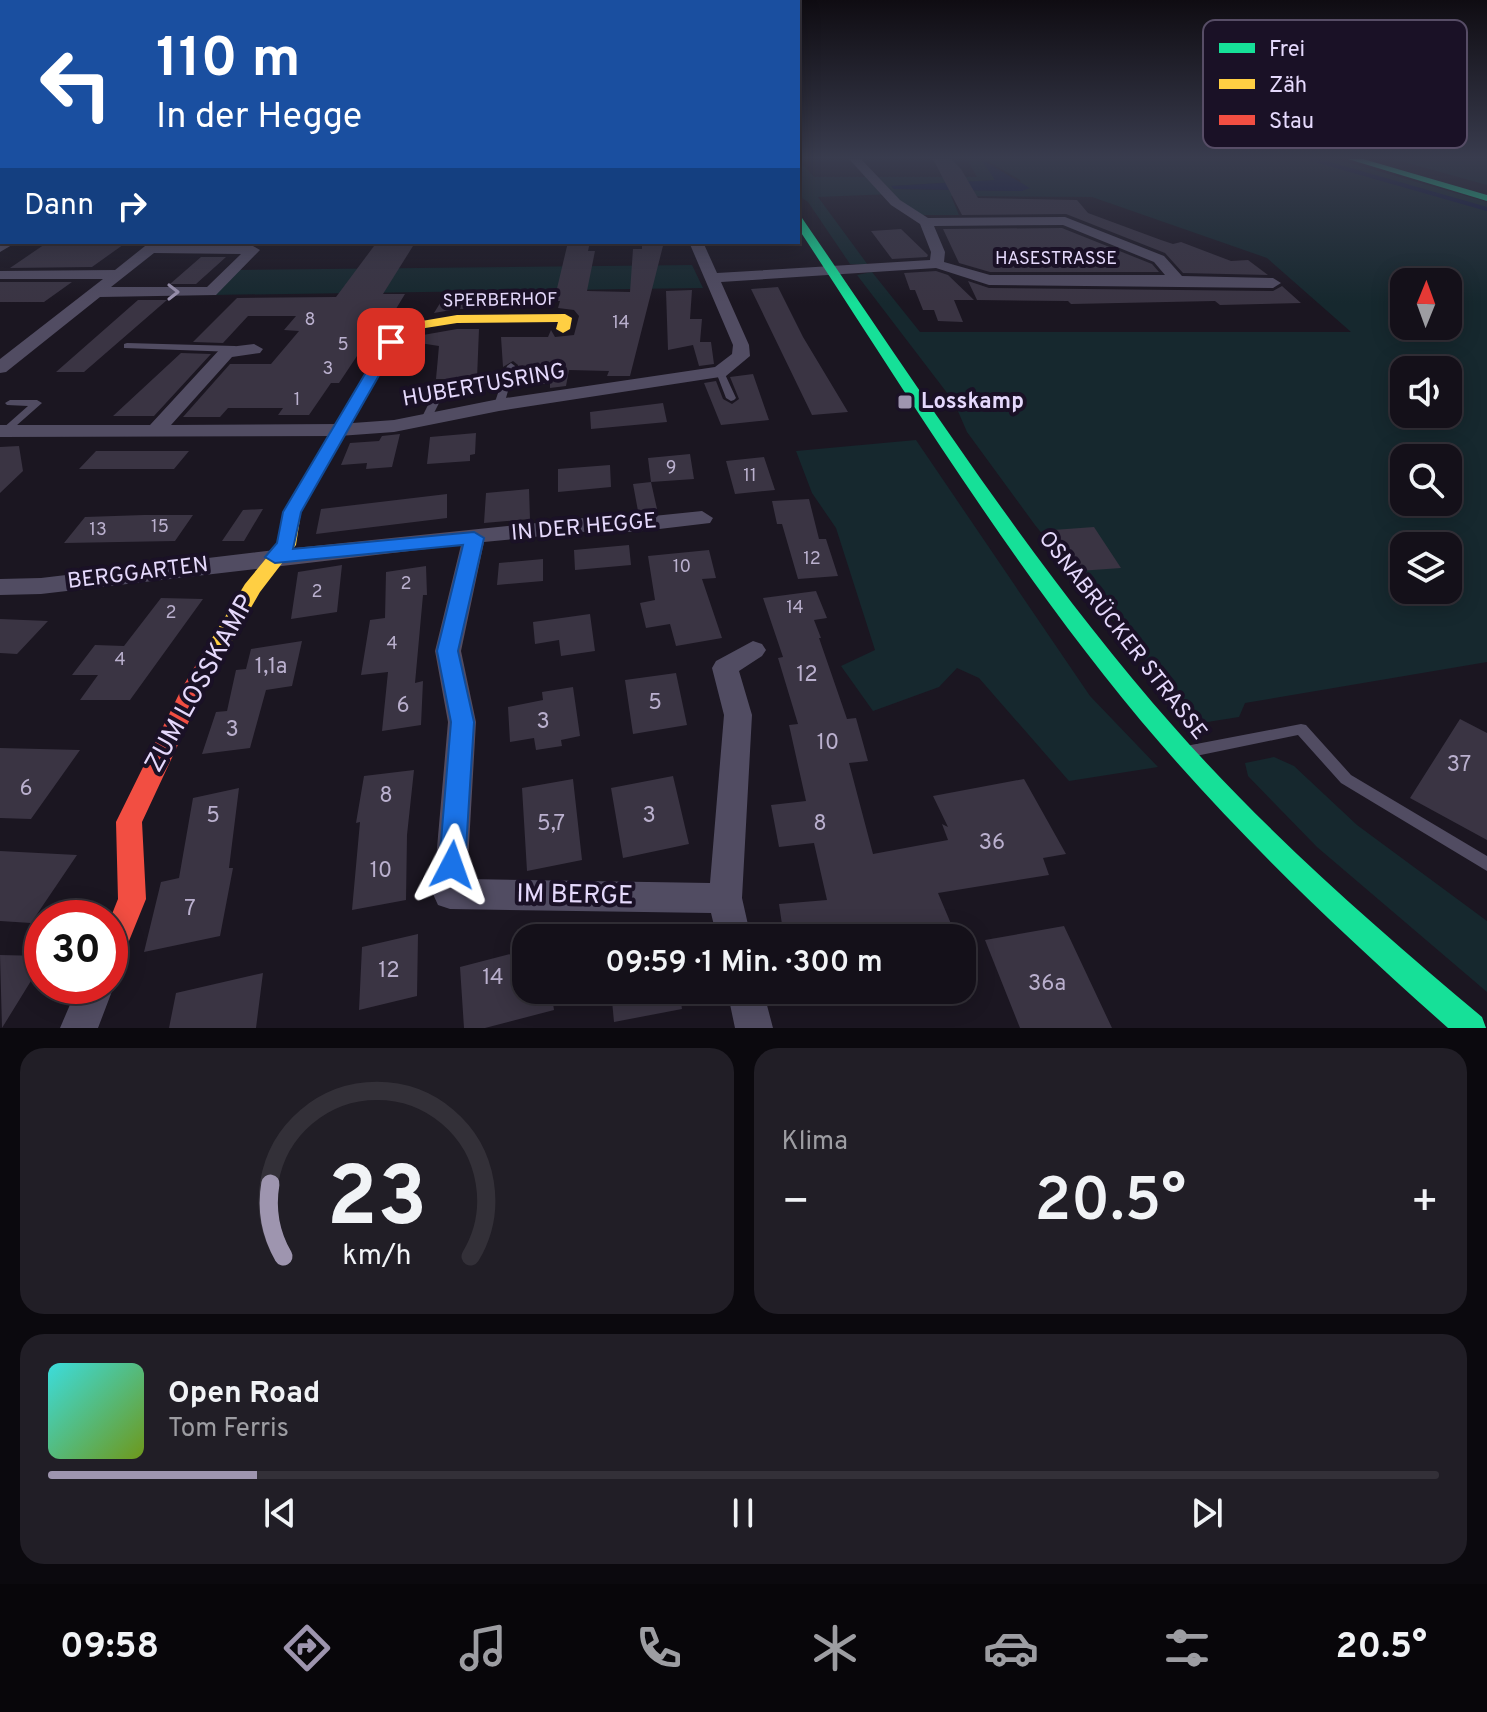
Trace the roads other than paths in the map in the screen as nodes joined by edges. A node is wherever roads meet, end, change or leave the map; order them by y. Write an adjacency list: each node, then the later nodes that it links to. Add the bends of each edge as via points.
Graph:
1 (900, 207): 2 (street)
2 (926, 222): 6 (street, via 938,252); 11 (street, HASESTRASSE, via 1065,221 1159,259)
3 (800, 223): 7 (main road, OSNABRÜCKER STRASSE)
4 (697, 244): 10 (street)
5 (154, 246): 8 (street); 13 (street, one-way to 5, via 211,292 253,250)
6 (937, 264): 7 (street); 11 (street, HASESTRASSE, via 989,280)
7 (832, 270): 10 (street); 33 (main road, OSNABRÜCKER STRASSE, via 1061,604)
8 (119, 274): 9 (street); 13 (street)
9 (0, 275)
10 (711, 278): 19 (street, via 741,345 741,356)
11 (1177, 280): 12 (street, HASESTRASSE)
12 (1273, 283)
13 (95, 292): 18 (street)
14 (563, 329): 26 (main road, SPERBERHOF, via 565,318 457,319 415,326 391,342)
15 (127, 346): 16 (lane)
16 (247, 349): 25 (street, via 227,352)
17 (511, 366): 23 (lane)
18 (0, 368)
19 (720, 372): 21 (lane); 23 (street, HUBERTUSRING)
20 (439, 393): 24 (lane)
21 (731, 398)
22 (10, 403): 27 (lane, via 41,399)
23 (499, 405): 24 (street, HUBERTUSRING)
24 (425, 421): 26 (street, HUBERTUSRING)
25 (156, 430): 26 (street, HUBERTUSRING); 27 (street, HUBERTUSRING)
26 (339, 430): 30 (main road, ZUM LOSSKAMP, via 292,512 287,545)
27 (3, 431)
28 (702, 518): 29 (street, IN DER HEGGE)
29 (474, 538): 30 (street, IN DER HEGGE); 35 (street, IM BERGE, via 448,651 462,722 450,894)
30 (275, 557): 31 (street, BERGGARTEN); 36 (main road, ZUM LOSSKAMP, via 193,688 129,822)
31 (0, 587)
32 (753, 650): 35 (street, via 725,668 738,715)
33 (1183, 753): 34 (lane, via 1301,729 1346,779); 42 (main road, OSNABRÜCKER STRASSE, via 1392,960)
34 (1487, 864)
35 (725, 898): 37 (street)
36 (128, 909)
37 (731, 924)
38 (89, 1004): 40 (street)
39 (748, 1004): 41 (street)
40 (79, 1028)
41 (754, 1028)
42 (1471, 1028)

